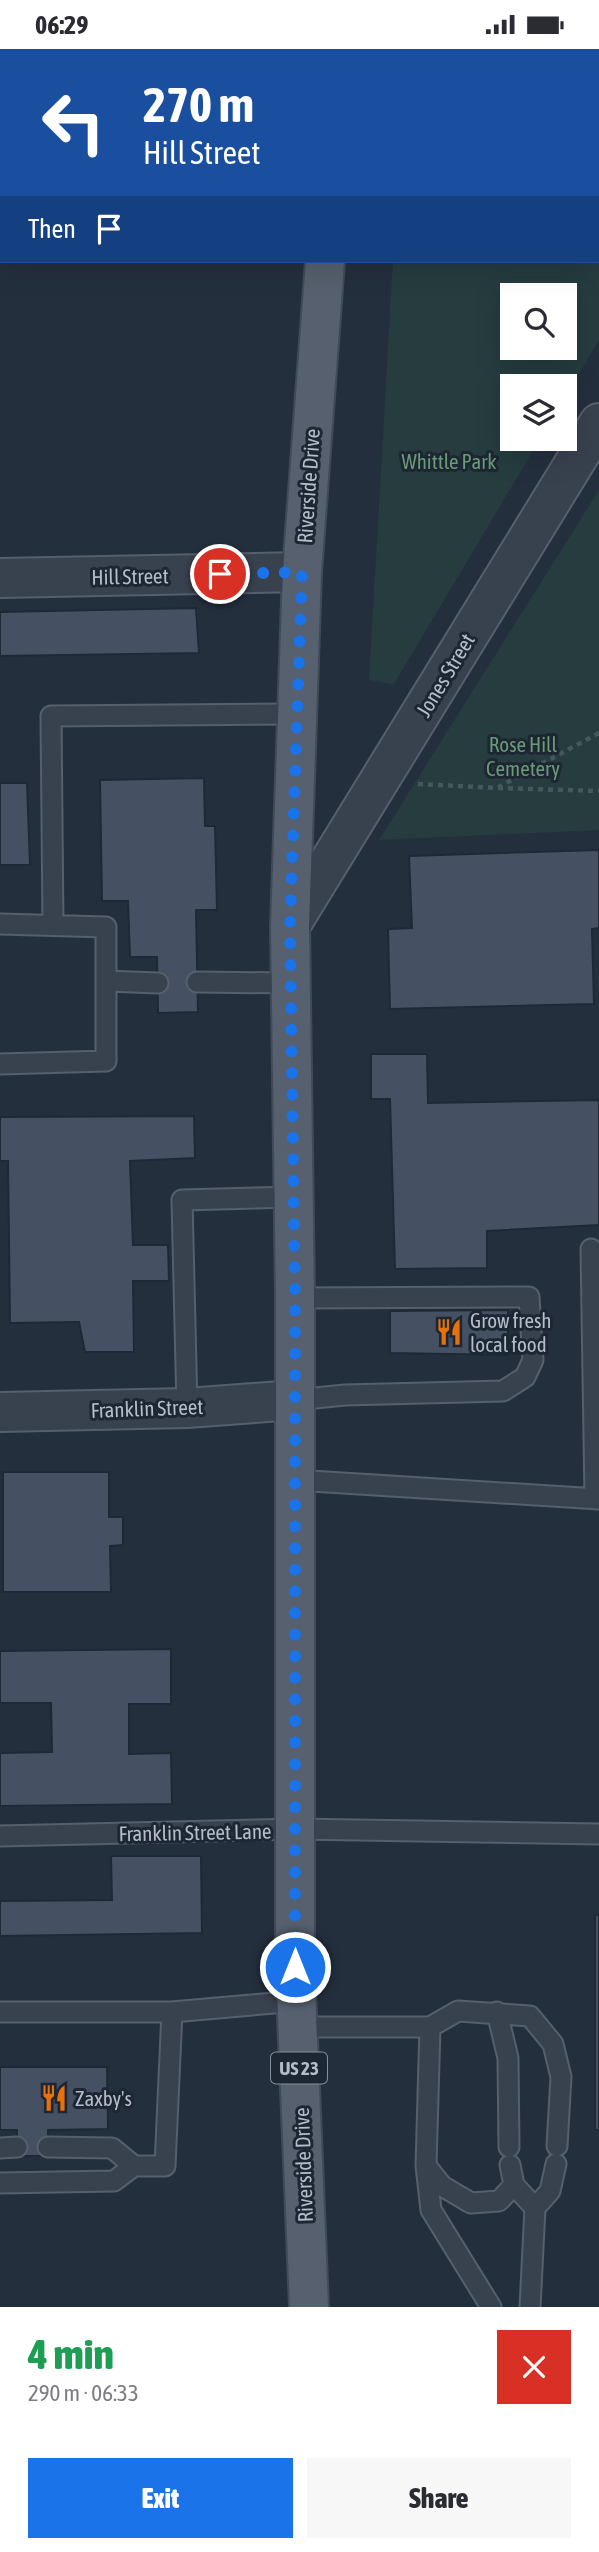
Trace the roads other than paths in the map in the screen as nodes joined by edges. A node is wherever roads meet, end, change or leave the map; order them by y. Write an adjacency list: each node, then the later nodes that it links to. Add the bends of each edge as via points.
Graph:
1 (325, 263): 3 (main road, Riverside Drive / US 23)
2 (599, 423): 8 (street, Jones Street)
3 (302, 572): 4 (street, Hill Street); 5 (main road, Riverside Drive / US 23)
4 (0, 578)
5 (297, 714): 6 (lane, via 51,716); 8 (main road, Riverside Drive / US 23)
6 (53, 924): 7 (lane); 9 (lane, via 106,927)
7 (0, 925)
8 (290, 926): 12 (main road, Riverside Drive / US 23)
9 (106, 982): 11 (lane); 13 (lane, via 106,1061)
10 (197, 982): 12 (lane)
11 (158, 983)
12 (291, 983): 14 (main road, Riverside Drive / US 23)
13 (0, 1064)
14 (294, 1197): 16 (main road, Riverside Drive / US 23); 18 (lane, via 182,1200)
15 (591, 1249): 21 (lane)
16 (295, 1298): 17 (main road, Riverside Drive / US 23); 17 (lane, via 529,1297 533,1360 525,1377 503,1391)
17 (295, 1400): 18 (street, Franklin Street); 20 (main road, Riverside Drive / US 23)
18 (187, 1408): 19 (street, Franklin Street)
19 (0, 1412)
20 (295, 1480): 21 (lane); 22 (main road, Riverside Drive / US 23)
21 (597, 1499)
22 (296, 1829): 23 (lane, Franklin Street Lane); 24 (lane, Franklin Street Lane); 28 (main road, Riverside Drive / US 23)
23 (599, 1834)
24 (0, 1836)
25 (0, 2012): 26 (lane)
26 (172, 2012): 28 (lane); 33 (lane, via 166,2166)
27 (497, 2012): 29 (lane, via 458,2011); 32 (lane, via 508,2059); 35 (lane, via 530,2015 553,2044 561,2077 550,2190)
28 (297, 2014): 29 (lane); 36 (main road, Riverside Drive / US 23)
29 (430, 2027): 31 (lane)
30 (48, 2147): 33 (lane, via 112,2148)
31 (426, 2166): 32 (lane, via 442,2186 471,2203 499,2201); 37 (lane, via 431,2210)
32 (511, 2166): 35 (lane)
33 (134, 2167): 34 (lane, via 114,2181)
34 (0, 2183)
35 (535, 2208): 38 (lane)
36 (309, 2307)
37 (491, 2307)
38 (530, 2307)

